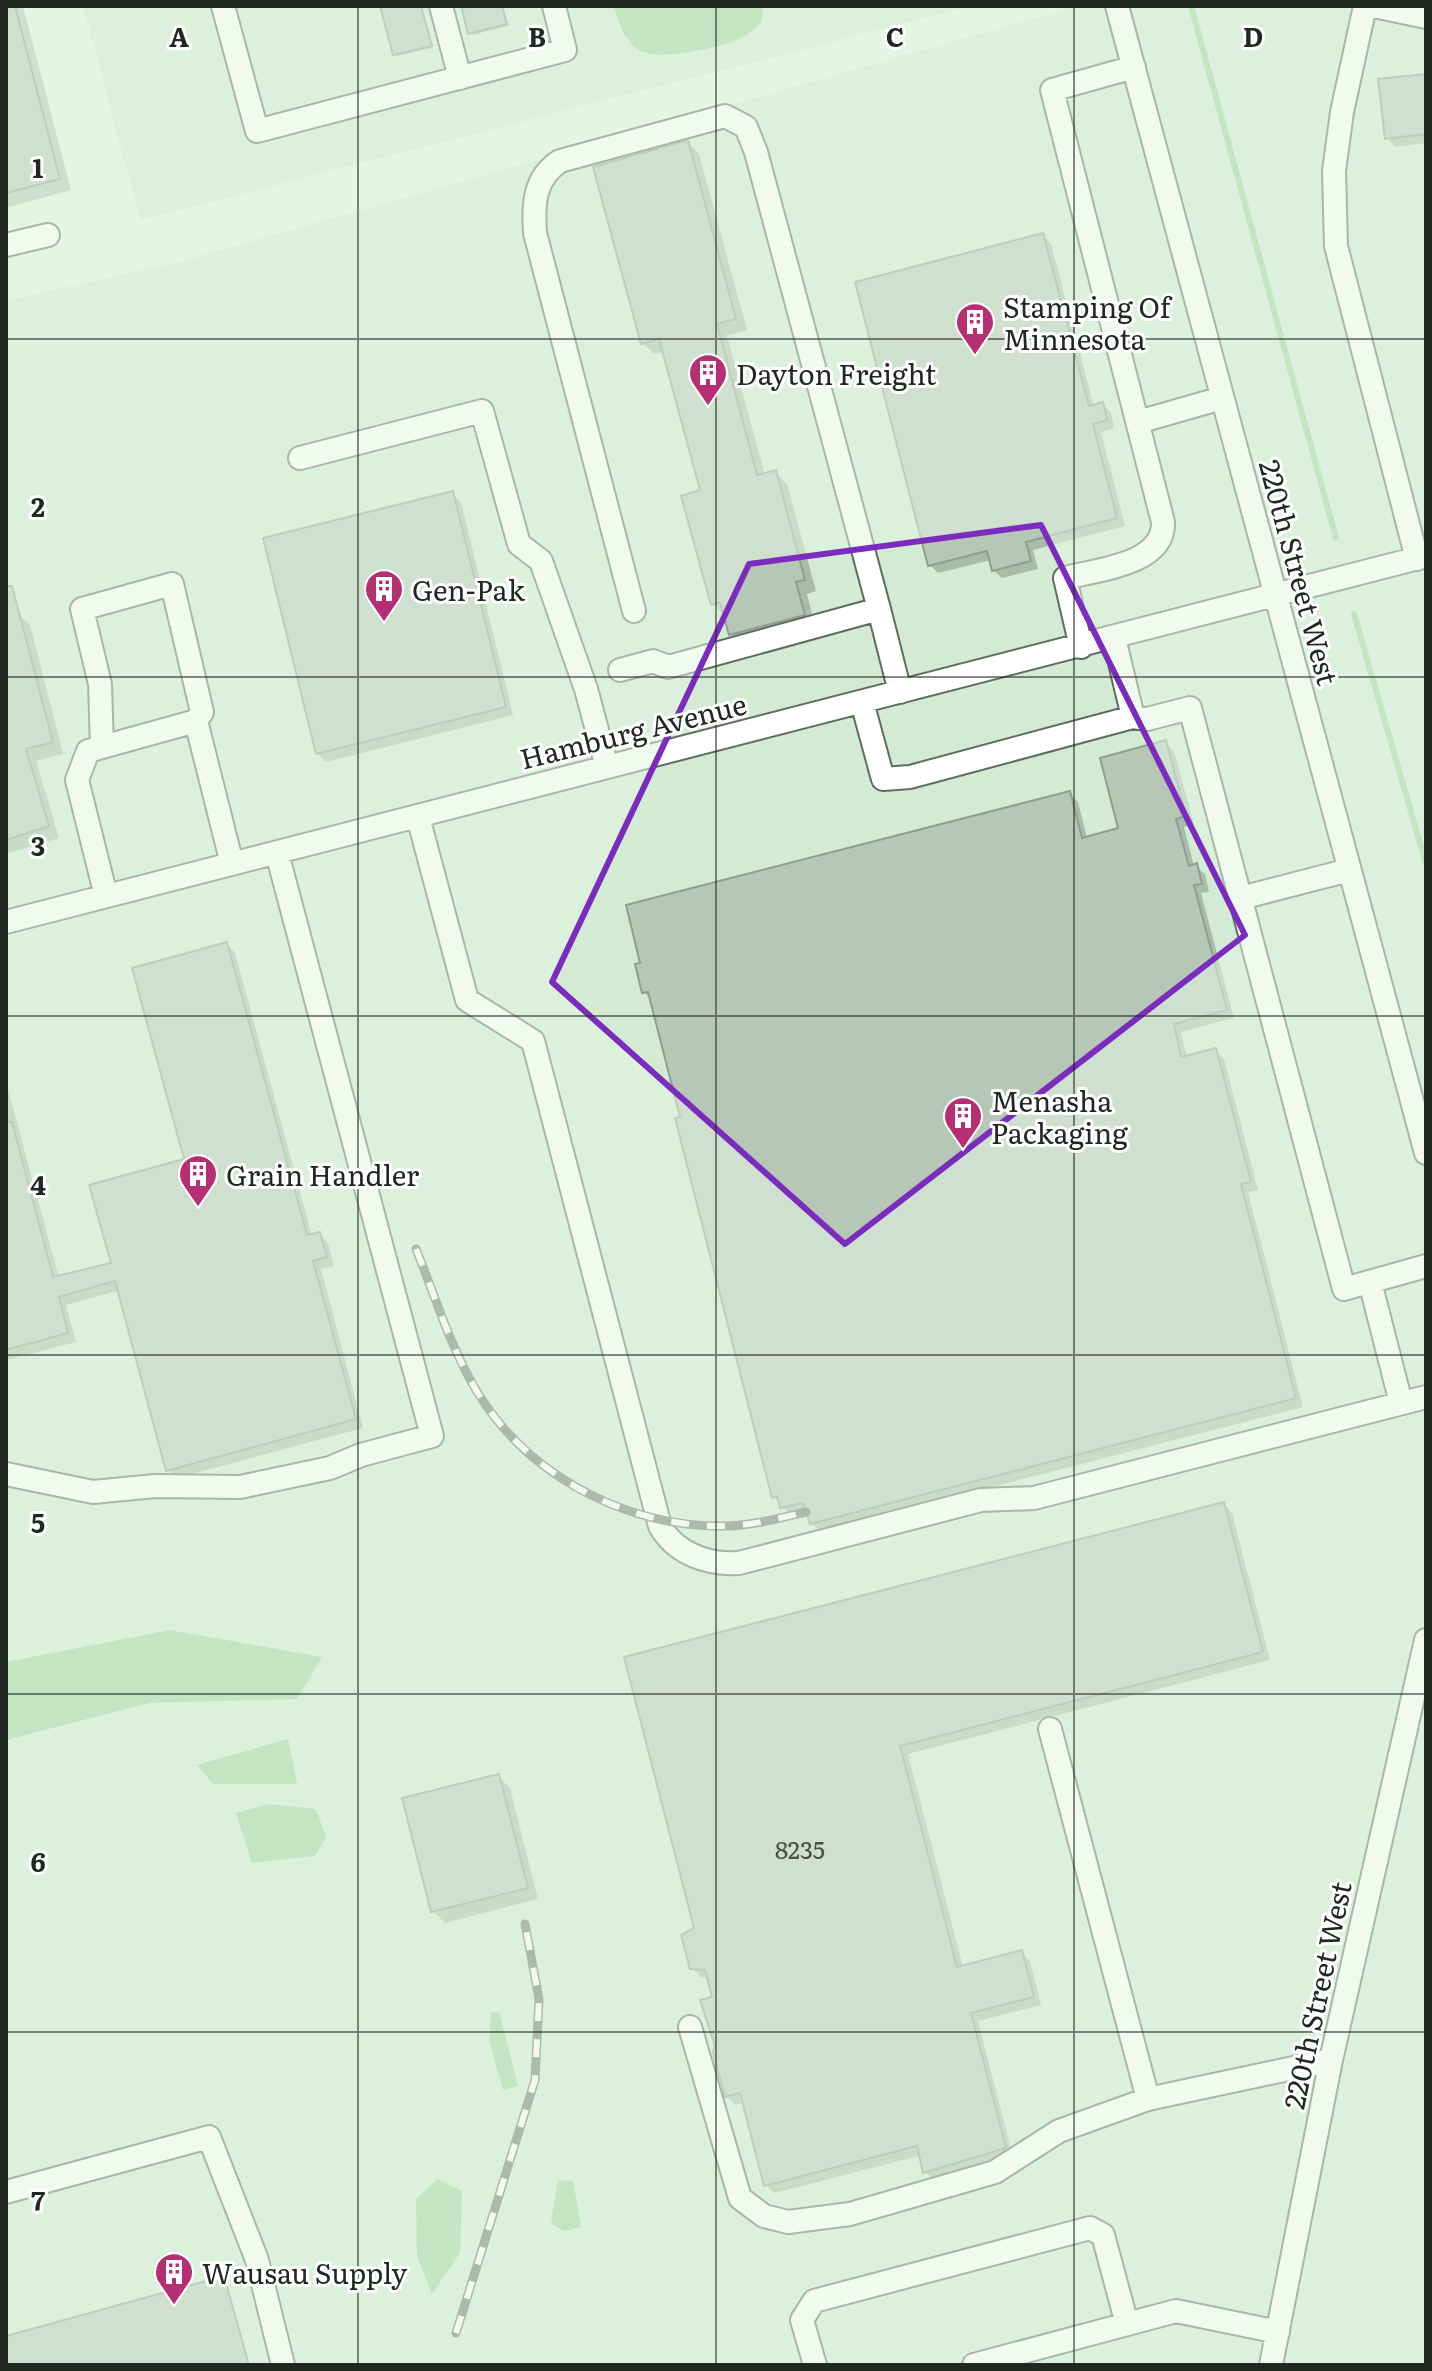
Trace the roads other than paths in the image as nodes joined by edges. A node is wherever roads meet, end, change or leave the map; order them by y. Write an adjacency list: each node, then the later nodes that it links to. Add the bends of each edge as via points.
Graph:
1 (223, 6): 9 (street, via 257,131)
2 (441, 6): 9 (street)
3 (554, 6): 9 (street, via 565,50)
4 (1117, 6): 8 (street, 220th Street West)
5 (1365, 6): 15 (street, via 1334,171 1335,235)
6 (1374, 6): 7 (street)
7 (1426, 17)
8 (1134, 67): 12 (street, 220th Street West); 13 (street, via 1052,90)
9 (460, 78)
10 (48, 235): 11 (street)
11 (6, 245)
12 (1222, 398): 13 (street); 16 (street, 220th Street West)
13 (1138, 422): 20 (street, via 1162,535 1134,560 1065,578)
14 (300, 458): 27 (street, via 482,411 519,544 541,561)
15 (1421, 558): 16 (street, Hamburg Avenue)
16 (1275, 597): 19 (street, Hamburg Avenue); 31 (street, 220th Street West)
17 (879, 609): 18 (street, via 756,152 746,127 725,116 560,161 541,177 537,188 535,233); 21 (street, via 668,667 653,661); 22 (street)
18 (634, 611)
19 (1114, 638): 20 (street, Hamburg Avenue); 24 (street)
20 (1081, 647): 22 (street, Hamburg Avenue)
21 (620, 670)
22 (900, 692): 23 (street, Hamburg Avenue)
23 (862, 702): 24 (street, via 883,779 910,777); 27 (street, Hamburg Avenue)
24 (1133, 717): 33 (street, via 1147,719 1190,708)
25 (196, 721): 26 (street); 26 (street, via 202,712 172,584 82,609 100,684); 30 (street)
26 (102, 747): 32 (street, via 88,751 77,780)
27 (607, 767): 28 (street, Hamburg Avenue)
28 (418, 817): 29 (street, Hamburg Avenue); 39 (street, via 467,1000 533,1041 660,1526 676,1546 704,1560 739,1563 981,1500 1034,1498)
29 (277, 853): 30 (street, Hamburg Avenue); 40 (street, via 432,1436 330,1468 240,1487 93,1492)
30 (232, 864): 32 (street, Hamburg Avenue)
31 (1349, 870): 33 (street); 35 (street, 220th Street West)
32 (106, 896): 34 (street, Hamburg Avenue)
33 (1241, 898): 37 (street, via 1344,1289)
34 (6, 922)
35 (1426, 1153)
36 (1426, 1266): 37 (street)
37 (1370, 1282): 39 (street)
38 (1426, 1397): 39 (street)
39 (1401, 1403)
40 (6, 1474)
41 (1426, 1640): 44 (street, 220th Street West)
42 (1050, 1729): 45 (street)
43 (690, 2027): 45 (street, via 740,2198 775,2220 829,2218 995,2172 1059,2131)
44 (1331, 2060): 45 (street); 48 (street, 220th Street West)
45 (1148, 2099)
46 (6, 2192): 49 (street, via 209,2137 257,2260)
47 (1127, 2324): 48 (street, via 1176,2311); 50 (street, via 1103,2235 1090,2228 814,2301 802,2320); 51 (street)
48 (1278, 2332): 52 (street, 220th Street West)
49 (283, 2365)
50 (815, 2365)
51 (974, 2365)
52 (1271, 2365)

